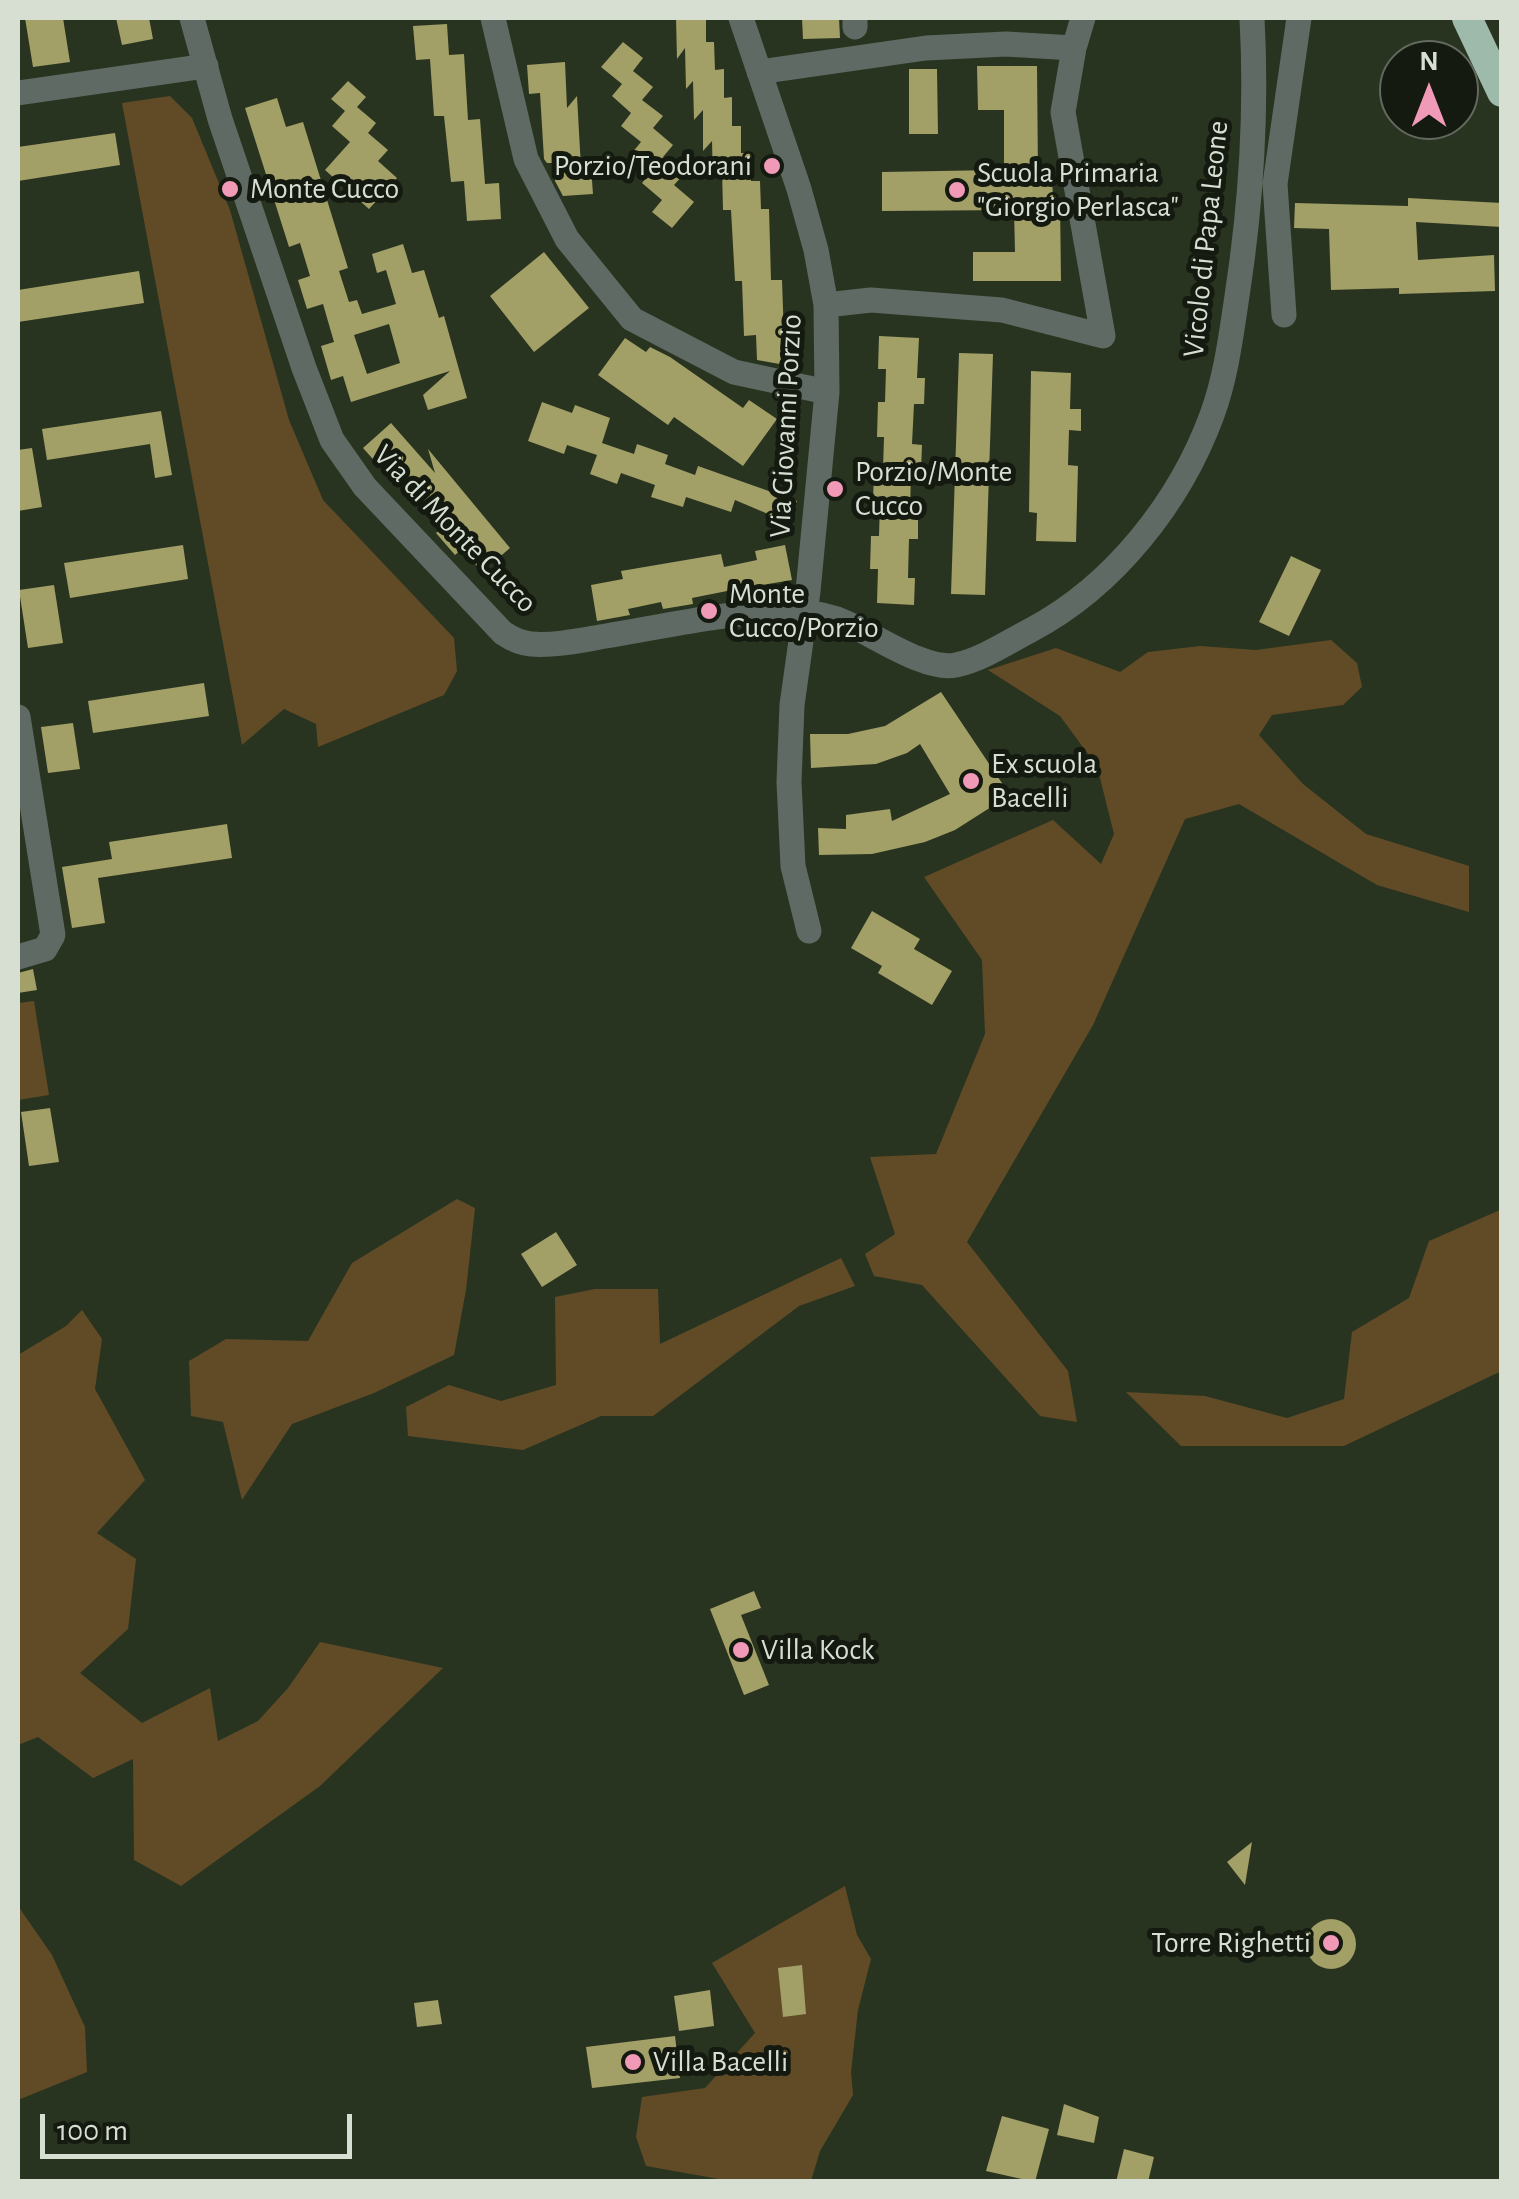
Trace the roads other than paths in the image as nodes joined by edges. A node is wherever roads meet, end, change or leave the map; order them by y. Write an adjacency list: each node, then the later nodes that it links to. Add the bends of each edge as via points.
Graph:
1 (192, 18): 9 (street, Via di Monte Cucco)
2 (493, 18): 15 (street, via 526,159 568,239 632,319 734,372)
3 (741, 18): 10 (street, Via Giovanni Porzio)
4 (1082, 18): 8 (street)
5 (1252, 18): 16 (street, Vicolo di Papa Leone, via 1246,223 1228,352 1208,423 1164,507 1120,560 1063,611 957,665 930,661)
6 (1298, 18): 14 (street, via 1274,184)
7 (1467, 18): 11 (highway)
8 (1074, 48): 10 (street, via 926,48); 13 (street, via 1063,112 1103,336 1002,310 871,300)
9 (206, 66): 12 (street); 16 (street, Via di Monte Cucco, via 332,440 365,488 494,626 518,642 537,644)
10 (759, 72): 13 (street, Via Giovanni Porzio, via 800,188)
11 (1502, 92)
12 (18, 93)
13 (826, 305): 15 (street, Via Giovanni Porzio)
14 (1284, 316)
15 (827, 392): 16 (street, Via Giovanni Porzio)
16 (806, 611): 18 (street, Via Giovanni Porzio, via 792,705 789,841)
17 (18, 717): 19 (street, via 53,936 45,949)
18 (809, 931)
19 (18, 957)

